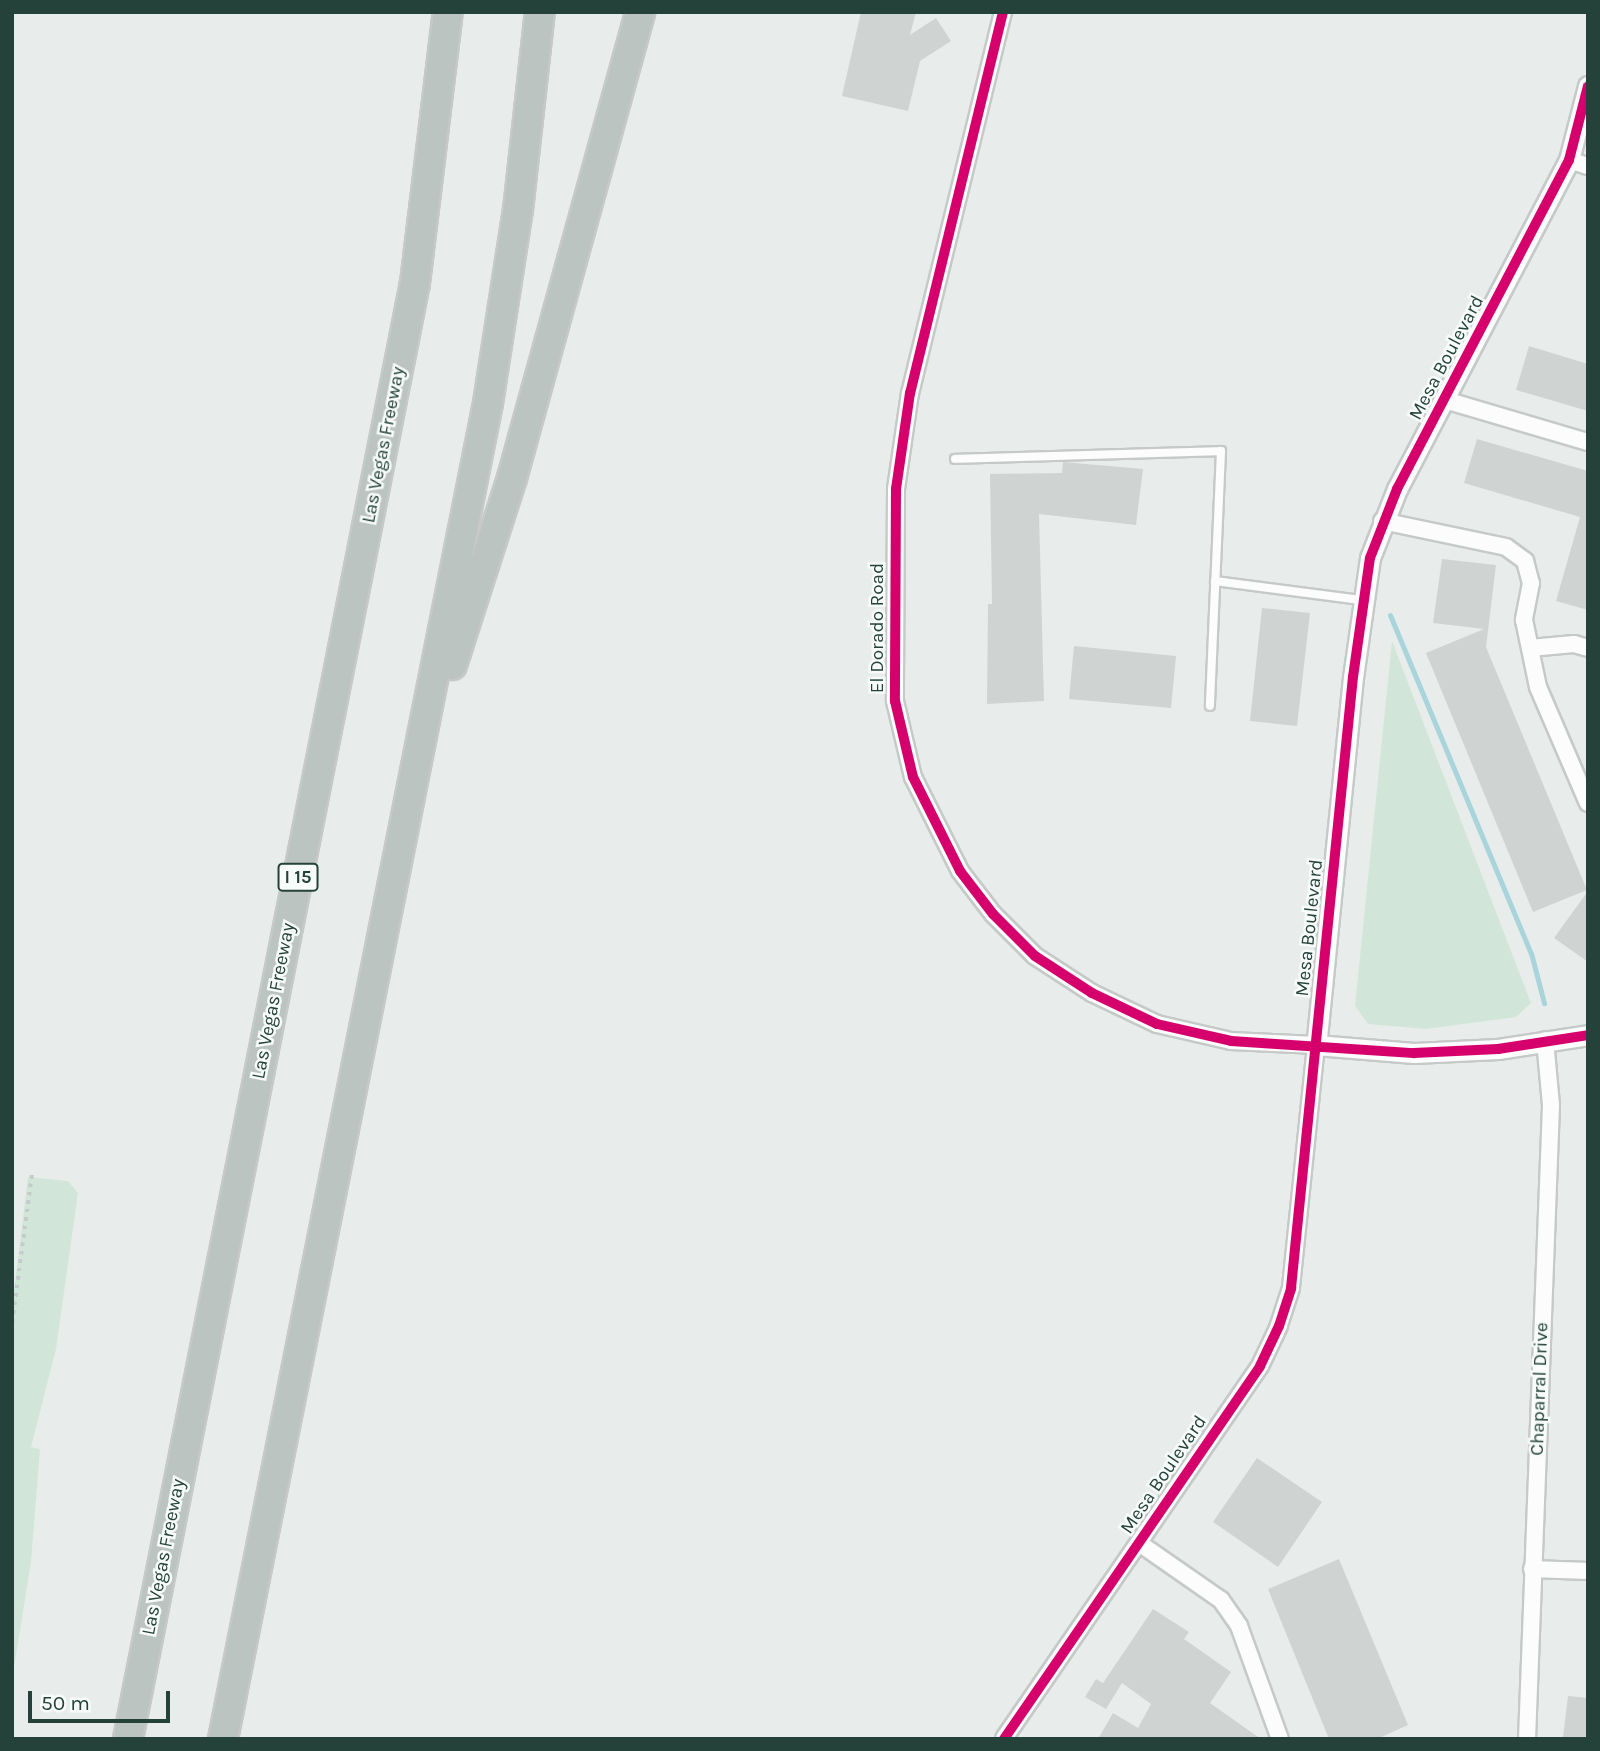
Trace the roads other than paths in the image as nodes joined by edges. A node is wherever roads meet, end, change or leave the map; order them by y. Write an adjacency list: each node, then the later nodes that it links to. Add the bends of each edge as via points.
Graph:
1 (448, 12): 24 (highway, Las Vegas Freeway / I 15, via 410,310)
2 (540, 12): 16 (highway, via 488,403)
3 (640, 12): 16 (highway, via 512,478)
4 (1003, 12): 20 (street, El Dorado Road, via 910,393 896,489 895,701 913,777 960,871 993,914 1047,963 1092,993 1157,1024 1231,1041)
5 (1588, 86): 6 (street, Mesa Boulevard)
6 (1579, 163): 7 (street, Mesa Boulevard)
7 (1445, 400): 8 (street); 10 (street, Mesa Boulevard)
8 (1588, 442)
9 (955, 460): 11 (lane, via 1221,451)
10 (1382, 521): 12 (street, Mesa Boulevard); 13 (street, via 1506,547 1525,561 1531,583 1524,621)
11 (1215, 581): 12 (lane); 15 (lane)
12 (1361, 600): 20 (street, Mesa Boulevard)
13 (1530, 648): 14 (street, via 1574,644); 17 (street, via 1538,687)
14 (1588, 648)
15 (1210, 706)
16 (412, 790): 25 (highway)
17 (1588, 803)
18 (1588, 1035): 19 (street)
19 (1545, 1040): 20 (street, via 1498,1049 1414,1053); 22 (street, Chaparral Drive, via 1551,1105)
20 (1316, 1045): 21 (street, Mesa Boulevard, via 1291,1287 1279,1326 1260,1366)
21 (1139, 1543): 26 (street, Mesa Boulevard); 27 (street, via 1227,1609 1239,1626)
22 (1532, 1569): 23 (street); 28 (street, Chaparral Drive)
23 (1588, 1571)
24 (128, 1739)
25 (223, 1739)
26 (1004, 1739)
27 (1280, 1739)
28 (1527, 1739)

